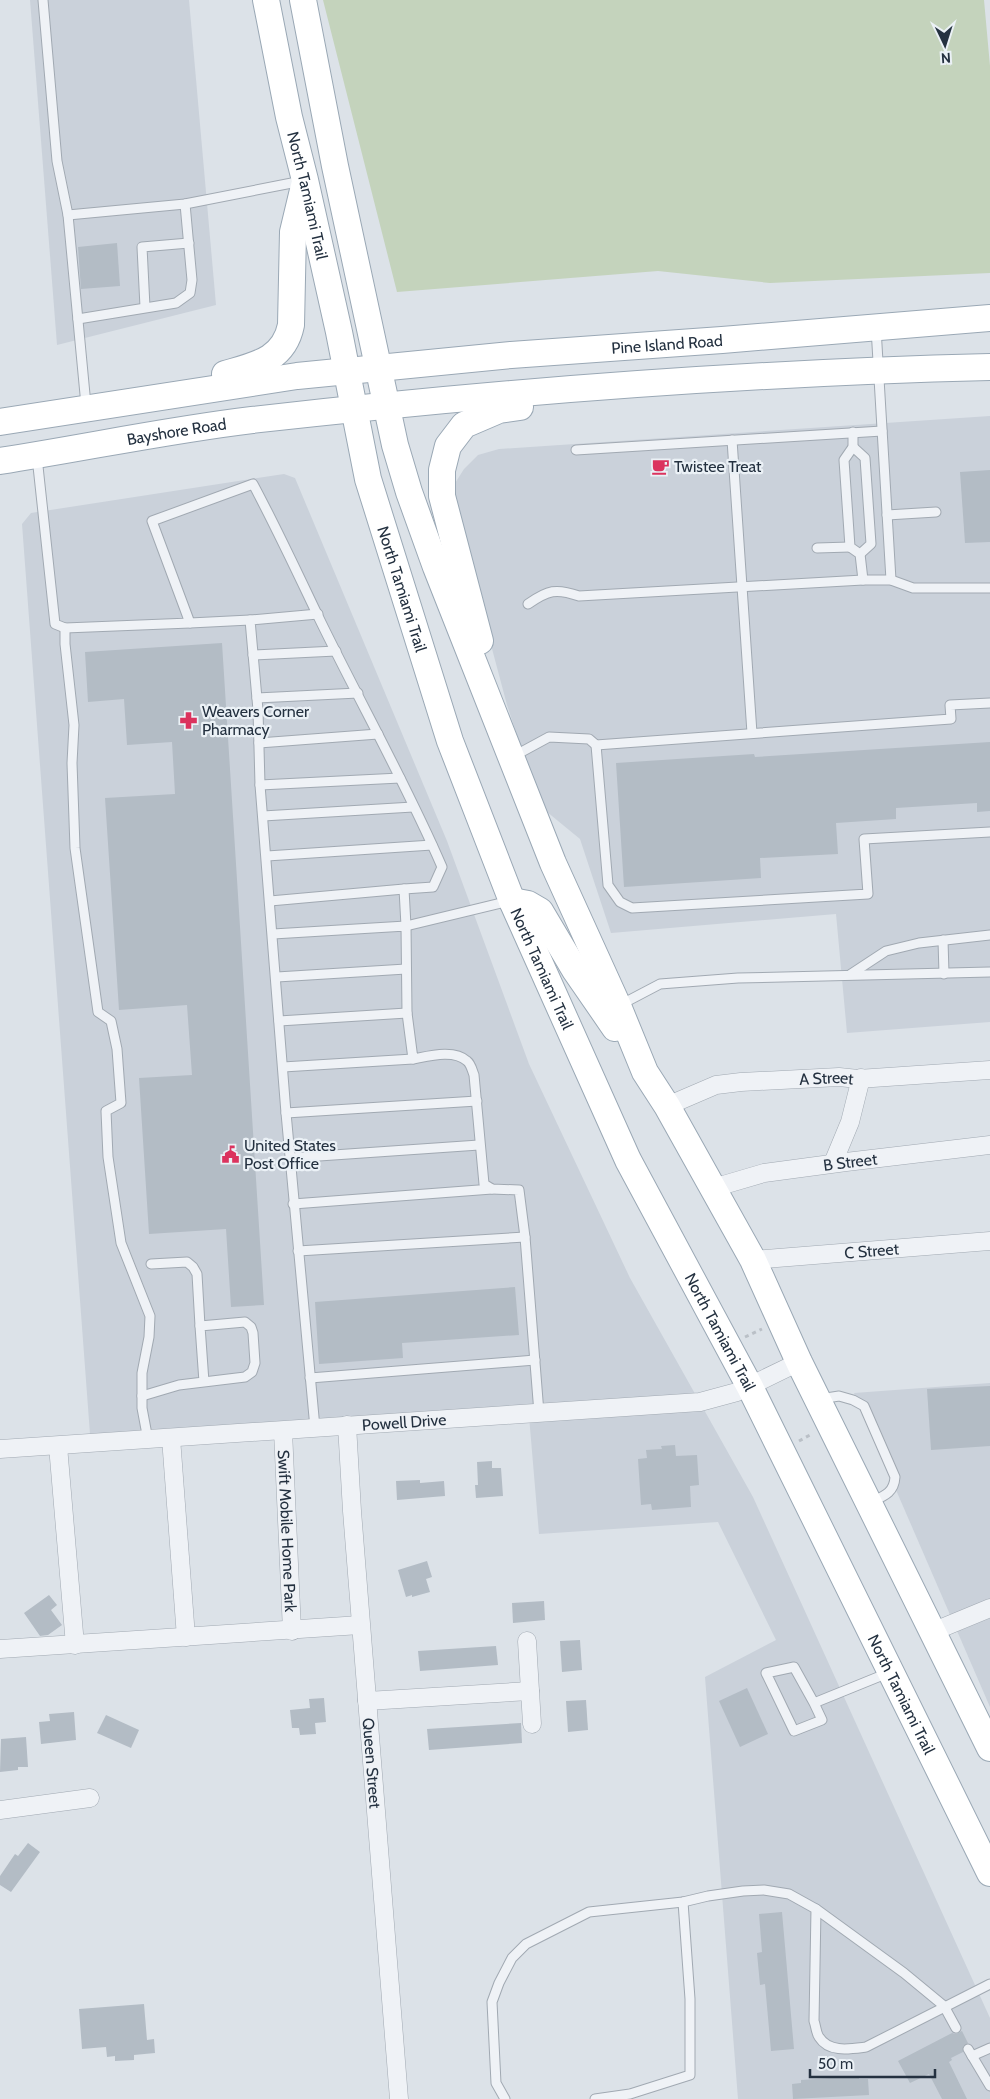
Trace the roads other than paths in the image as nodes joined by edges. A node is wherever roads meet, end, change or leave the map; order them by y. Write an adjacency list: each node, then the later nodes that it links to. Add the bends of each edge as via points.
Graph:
1 (43, 0): 6 (lane, via 57,161)
2 (266, 0): 4 (main road, North Tamiami Trail)
3 (303, 0): 13 (main road, North Tamiami Trail)
4 (305, 180): 5 (lane); 15 (main road, North Tamiami Trail); 17 (main road, via 292,232 290,325 288,338 280,350 257,364)
5 (185, 204): 6 (lane); 7 (lane)
6 (68, 215): 10 (lane)
7 (189, 243): 8 (lane, via 190,293 176,302); 8 (lane, via 142,247)
8 (145, 308): 10 (lane)
9 (990, 318): 11 (main road, Pine Island Road)
10 (78, 319): 19 (lane)
11 (876, 328): 13 (main road, Pine Island Road); 14 (lane)
12 (990, 367): 14 (main road)
13 (378, 368): 15 (main road, Pine Island Road); 18 (main road, North Tamiami Trail)
14 (877, 370): 16 (main road); 22 (lane)
15 (345, 372): 17 (main road); 20 (main road, North Tamiami Trail)
16 (643, 384): 18 (main road); 52 (main road, via 562,402 498,410 464,425 448,446 442,470 442,496)
17 (129, 401): 19 (main road)
18 (386, 407): 20 (main road); 52 (main road, North Tamiami Trail, via 409,492)
19 (86, 408): 21 (main road)
20 (354, 410): 27 (main road, Bayshore Road, via 250,421); 62 (main road, North Tamiami Trail, via 368,480 450,741)
21 (0, 422)
22 (882, 431): 23 (lane); 30 (lane)
23 (853, 432): 24 (lane); 25 (lane)
24 (732, 440): 26 (lane); 36 (lane)
25 (853, 447): 31 (lane, via 844,460); 33 (lane, via 865,458 871,544)
26 (576, 450)
27 (37, 455): 28 (main road, Bayshore Road); 42 (lane, via 55,624)
28 (0, 461)
29 (936, 512): 30 (lane)
30 (887, 515): 35 (lane)
31 (850, 547): 32 (lane); 33 (lane)
32 (817, 548)
33 (860, 554): 34 (lane)
34 (863, 580): 35 (lane); 36 (lane)
35 (891, 580): 37 (lane, via 913,588)
36 (741, 587): 38 (lane, via 579,596 560,589 543,594); 48 (lane)
37 (990, 588)
38 (528, 604)
39 (318, 614): 40 (lane); 41 (lane, via 253,484 152,521); 43 (lane)
40 (250, 620): 41 (lane); 44 (lane)
41 (190, 623): 42 (lane)
42 (65, 628): 101 (lane, via 74,726 75,848 98,1012 111,1021 117,1049 121,1103 106,1111 108,1157 121,1244 150,1316)
43 (336, 651): 44 (lane); 45 (lane)
44 (253, 655): 46 (lane)
45 (358, 692): 46 (lane); 49 (lane)
46 (257, 698): 50 (lane)
47 (990, 702): 48 (lane, via 950,704 951,719)
48 (752, 733): 51 (lane)
49 (378, 734): 50 (lane); 53 (lane)
50 (259, 743): 54 (lane)
51 (596, 745): 52 (lane, via 589,739 549,737); 57 (lane, via 608,886 620,902 632,908 868,894 864,839)
52 (511, 757): 72 (main road, North Tamiami Trail)
53 (400, 778): 54 (lane); 55 (lane)
54 (260, 785): 56 (lane)
55 (413, 807): 56 (lane); 58 (lane)
56 (263, 816): 59 (lane)
57 (990, 832)
58 (432, 845): 59 (lane); 60 (lane, via 442,867 433,887)
59 (267, 856): 61 (lane)
60 (404, 890): 61 (lane); 63 (lane)
61 (270, 901): 64 (lane)
62 (512, 901): 63 (lane); 78 (main road, via 528,904 540,911 575,970); 100 (main road, North Tamiami Trail, via 628,1160)
63 (406, 926): 64 (lane); 67 (lane)
64 (273, 934): 71 (lane)
65 (990, 935): 66 (lane)
66 (943, 940): 69 (lane); 70 (lane, via 886,951)
67 (406, 969): 71 (lane); 73 (lane)
68 (990, 972): 69 (lane)
69 (944, 974): 70 (lane)
70 (850, 975): 72 (lane, via 660,984)
71 (277, 976): 74 (lane)
72 (618, 1006): 78 (main road, North Tamiami Trail)
73 (407, 1013): 74 (lane); 75 (lane)
74 (280, 1021): 76 (lane)
75 (413, 1058): 76 (lane); 80 (lane, via 458,1055 469,1062)
76 (283, 1066): 82 (lane)
77 (990, 1070): 79 (street, A Street)
78 (645, 1072): 81 (main road, North Tamiami Trail)
79 (861, 1078): 81 (street, A Street, via 716,1085); 86 (street, via 850,1122)
80 (477, 1100): 82 (lane); 84 (lane)
81 (667, 1106): 87 (main road, North Tamiami Trail)
82 (286, 1113): 85 (lane)
83 (990, 1145): 86 (street, B Street)
84 (479, 1146): 85 (lane); 88 (lane, via 484,1184)
85 (290, 1158): 89 (lane)
86 (833, 1163): 87 (street, B Street, via 764,1174)
87 (713, 1188): 93 (main road, North Tamiami Trail)
88 (492, 1189): 89 (lane); 90 (lane, via 518,1190)
89 (294, 1204): 92 (lane)
90 (525, 1237): 92 (lane); 96 (lane)
91 (990, 1241): 93 (street, C Street)
92 (298, 1251): 98 (lane)
93 (753, 1260): 97 (main road, North Tamiami Trail)
94 (151, 1264): 95 (lane, via 187,1262 193,1266 197,1274)
95 (200, 1326): 99 (lane); 99 (lane, via 245,1322 253,1333 255,1364 252,1372 245,1377)
96 (535, 1360): 98 (lane); 103 (lane)
97 (799, 1362): 100 (street, Powell Drive); 102 (main road, North Tamiami Trail)
98 (310, 1378): 105 (lane)
99 (204, 1382): 101 (lane, via 179,1385)
100 (750, 1386): 103 (street, Powell Drive, via 700,1402); 120 (main road, North Tamiami Trail)
101 (142, 1396): 108 (lane)
102 (818, 1400): 111 (main road, North Tamiami Trail); 111 (lane, via 839,1396 864,1406 895,1477 895,1485 887,1495)
103 (539, 1413): 104 (street, Powell Drive)
104 (347, 1425): 105 (street, Powell Drive); 113 (street, Queen Street)
105 (315, 1428): 106 (street, Powell Drive)
106 (283, 1431): 107 (street, Powell Drive); 114 (street, Swift Mobile Home Park)
107 (171, 1438): 108 (street, Powell Drive); 116 (street)
108 (148, 1440): 109 (street, Powell Drive)
109 (58, 1446): 110 (street, Powell Drive); 118 (street)
110 (0, 1449)
111 (868, 1503): 115 (main road, North Tamiami Trail)
112 (990, 1608): 115 (street)
113 (360, 1625): 114 (street, Swift Mobile Home Park); 122 (street, Queen Street)
114 (292, 1631): 116 (street, Swift Mobile Home Park)
115 (932, 1632): 125 (main road, North Tamiami Trail)
116 (186, 1638): 118 (street, Swift Mobile Home Park)
117 (527, 1641): 121 (street)
118 (75, 1645): 119 (street, Swift Mobile Home Park)
119 (0, 1649)
120 (890, 1672): 123 (lane); 128 (main road, North Tamiami Trail)
121 (530, 1691): 122 (street); 124 (street)
122 (367, 1701): 136 (street, Queen Street)
123 (814, 1703): 123 (lane, via 794,1667 766,1673 794,1731 822,1720)
124 (532, 1724)
125 (990, 1748)
126 (90, 1798): 127 (street)
127 (0, 1810)
128 (990, 1873)
129 (683, 1902): 130 (lane, via 764,1890 788,1894); 137 (lane, via 589,1912 526,1944 512,1958 492,2002 496,2083); 138 (lane, via 690,1999 690,2075 630,2094)
130 (816, 1909): 132 (lane); 132 (lane, via 814,2021 818,2037 829,2047 845,2050 866,2047)
131 (990, 1984): 132 (lane)
132 (944, 2006): 133 (lane)
133 (956, 2028)
134 (990, 2048): 135 (lane, via 970,2053)
135 (990, 2086)
136 (399, 2099)
137 (505, 2099)
138 (595, 2099)

